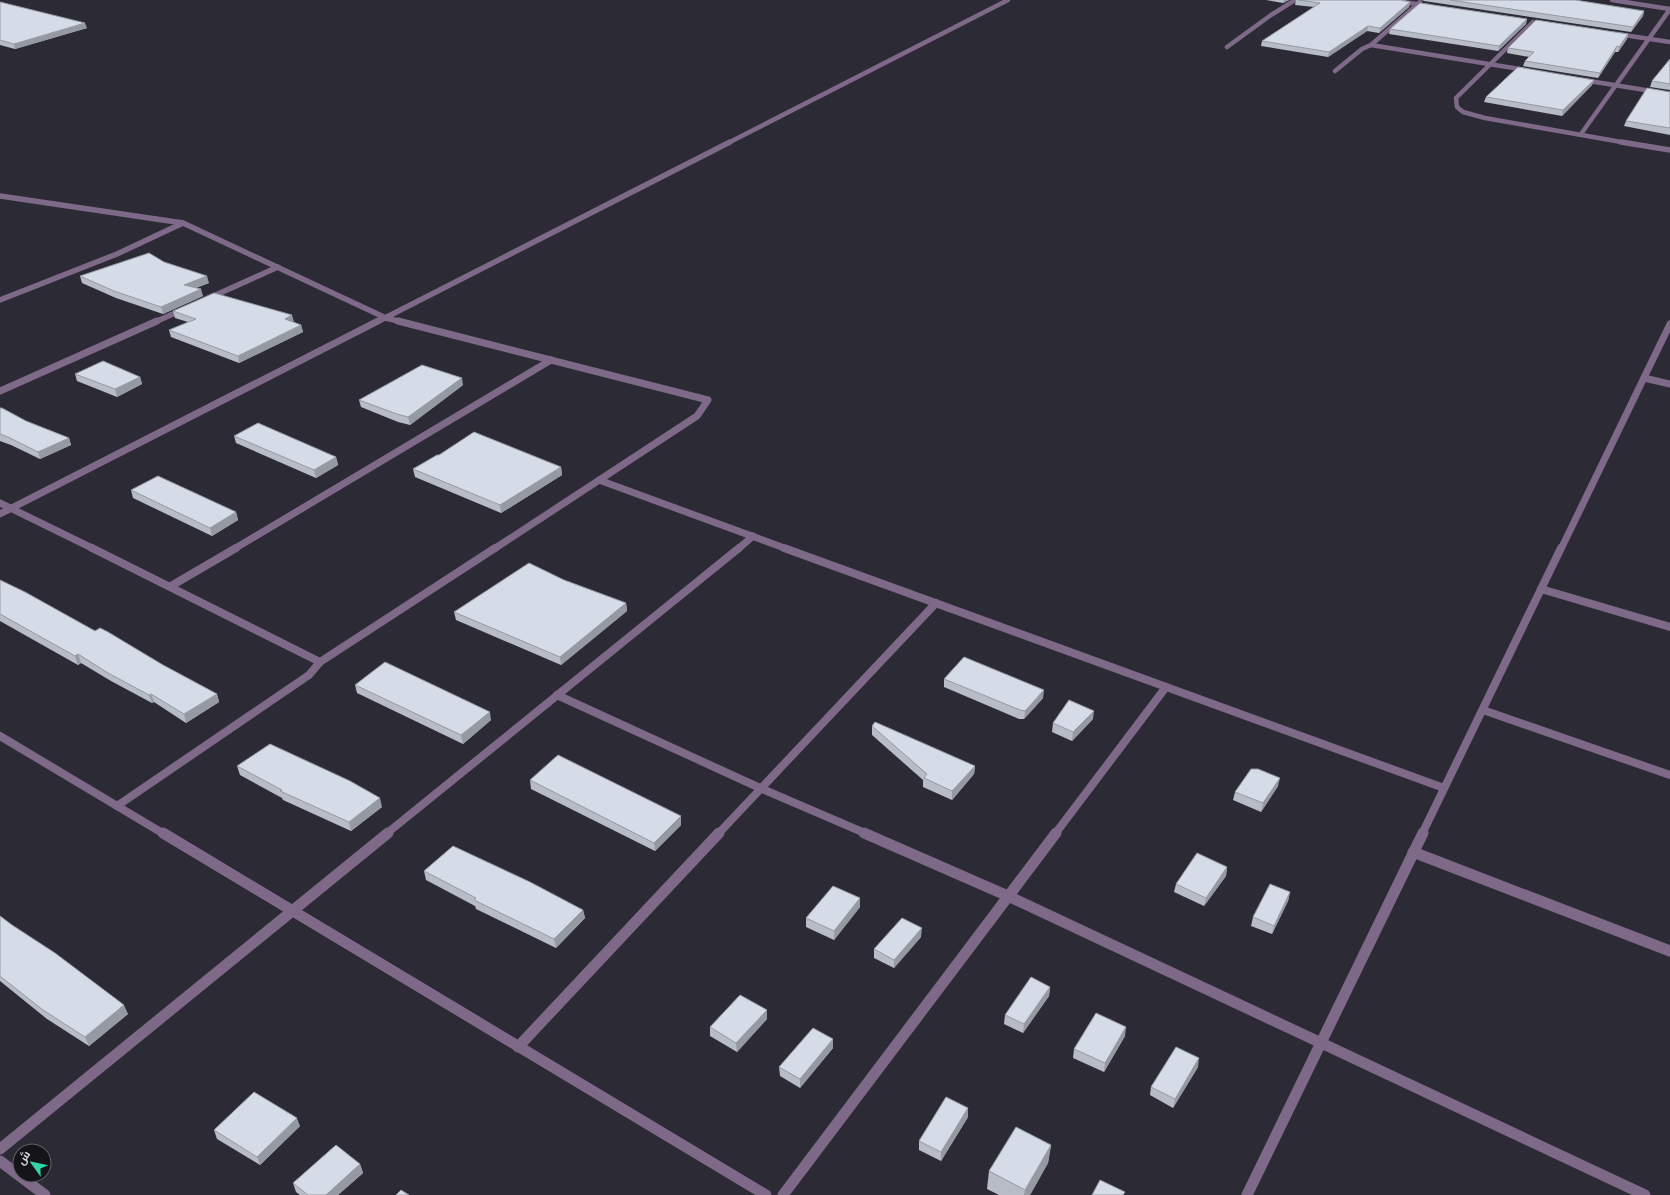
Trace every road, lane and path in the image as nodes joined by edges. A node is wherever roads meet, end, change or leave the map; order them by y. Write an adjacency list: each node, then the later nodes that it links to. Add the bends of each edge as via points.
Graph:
1 (1008, 0): 31 (street)
2 (1295, 0): 16 (street)
3 (1391, 0): 6 (street)
4 (1423, 0): 6 (street)
5 (1612, 0): 8 (street)
6 (1418, 4): 7 (street); 15 (street)
7 (1433, 6)
8 (1670, 9): 13 (street)
9 (1525, 21): 10 (street)
10 (1533, 22): 11 (street); 17 (street)
11 (1541, 23)
12 (1610, 33): 13 (street)
13 (1648, 39): 14 (street); 21 (street)
14 (1670, 42)
15 (1371, 45): 17 (street); 18 (street, via 1362,49)
16 (1227, 47)
17 (1489, 65): 19 (street); 23 (street, via 1456,98 1456,107 1463,112 1485,118)
18 (1335, 71)
19 (1528, 71)
20 (1576, 78): 21 (street)
21 (1616, 85): 22 (street); 23 (street)
22 (1670, 94)
23 (1581, 134): 24 (street)
24 (1670, 150)
25 (0, 196): 26 (street)
26 (184, 223): 27 (street); 28 (street, via 117,254)
27 (278, 267): 29 (street); 31 (street)
28 (0, 300)
29 (200, 302)
30 (193, 305): 36 (street)
31 (386, 318): 33 (street); 39 (street)
32 (1670, 324): 34 (street)
33 (551, 360): 37 (street, via 708,400 697,416); 42 (street)
34 (1644, 378): 35 (street); 43 (street)
35 (1670, 384)
36 (0, 391)
37 (599, 480): 41 (street); 46 (street)
38 (0, 504): 39 (street)
39 (11, 509): 40 (street); 42 (street)
40 (0, 514)
41 (753, 536): 44 (street); 48 (street)
42 (170, 586): 46 (street)
43 (1541, 589): 45 (street); 49 (street)
44 (936, 602): 47 (street); 52 (street)
45 (1670, 627)
46 (320, 662): 54 (street, via 309,675)
47 (1166, 687): 53 (street); 56 (street)
48 (557, 695): 52 (street); 57 (street)
49 (1482, 710): 51 (street); 53 (street)
50 (0, 736): 54 (street)
51 (1670, 775)
52 (760, 788): 56 (street); 60 (street)
53 (1444, 788): 55 (street)
54 (117, 806): 57 (street)
55 (1413, 852): 58 (street); 59 (street)
56 (1008, 896): 59 (street); 65 (street)
57 (292, 911): 60 (street); 61 (street)
58 (1670, 951)
59 (1321, 1044): 66 (street); 67 (street)
60 (518, 1046): 64 (street)
61 (0, 1149)
62 (0, 1161): 63 (street)
63 (45, 1195)
64 (766, 1195)
65 (783, 1195)
66 (1247, 1195)
67 (1645, 1195)

